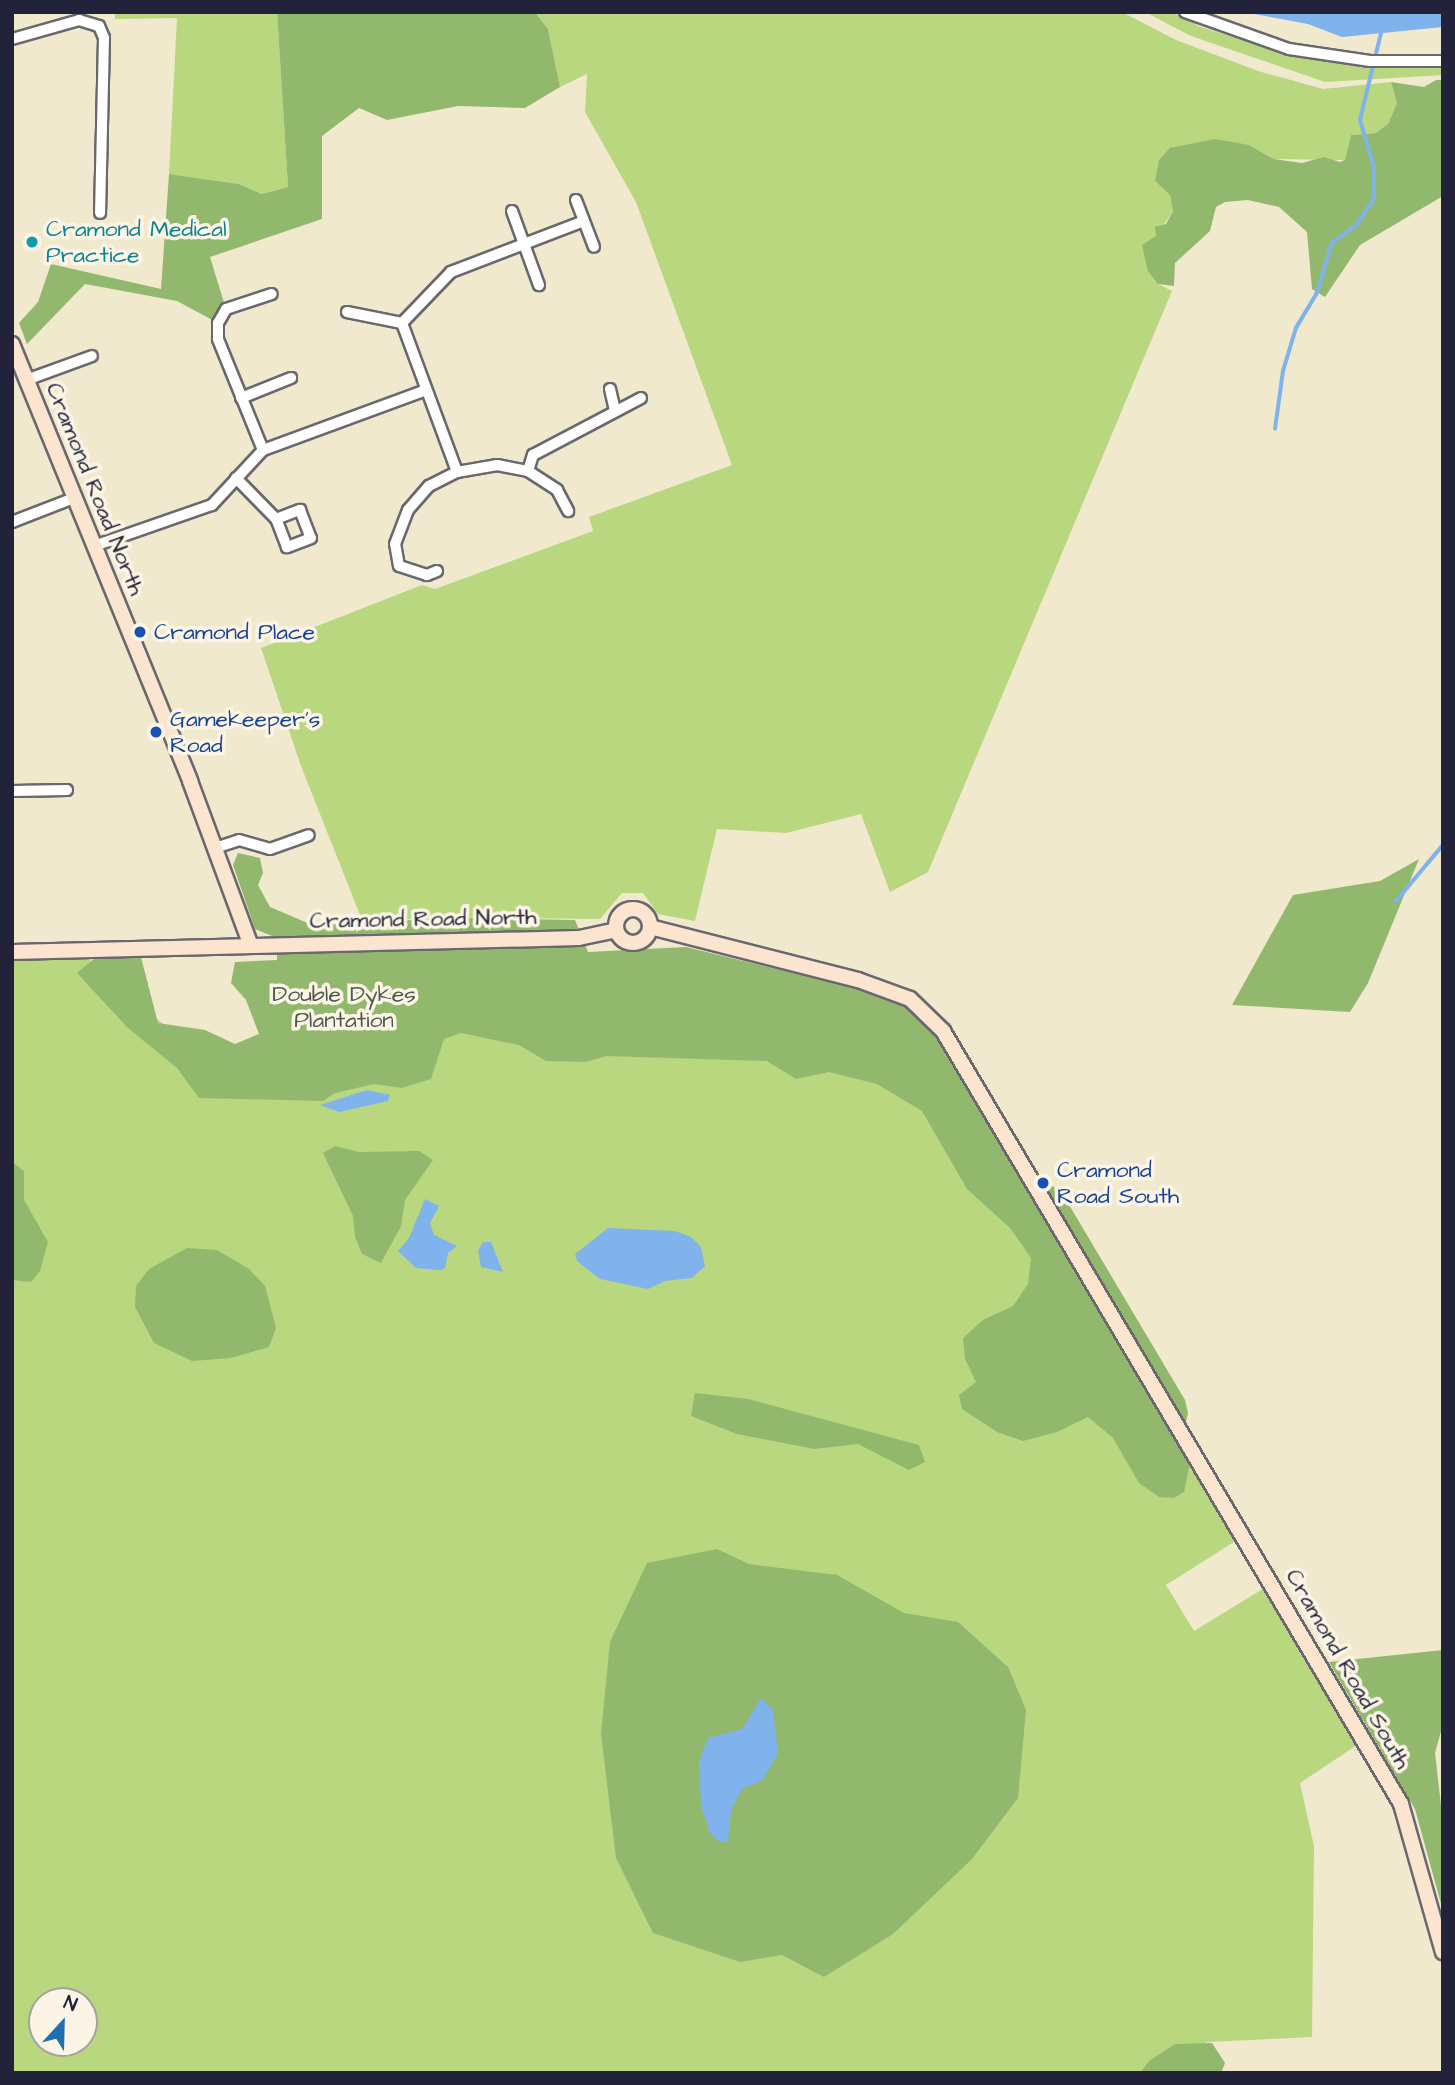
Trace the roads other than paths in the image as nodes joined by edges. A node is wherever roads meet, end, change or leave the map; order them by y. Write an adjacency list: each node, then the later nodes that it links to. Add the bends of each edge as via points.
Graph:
1 (1185, 12): 3 (street, via 1289,50 1370,61)
2 (12, 39): 6 (street, via 79,20 99,26 104,38)
3 (1443, 61)
4 (576, 200): 7 (street)
5 (512, 211): 8 (street)
6 (100, 213)
7 (584, 221): 8 (street); 9 (street)
8 (523, 243): 10 (street); 13 (street, via 451,272)
9 (594, 247)
10 (539, 285)
11 (272, 294): 20 (street, via 226,309 218,323 218,339)
12 (347, 312): 13 (street)
13 (402, 323): 19 (street)
14 (12, 344): 17 (street, Cramond Road North)
15 (92, 356): 17 (street, Cramond Road North)
16 (290, 378): 20 (street)
17 (26, 380): 27 (street, Cramond Road North)
18 (610, 389): 22 (street)
19 (426, 390): 23 (street); 25 (street)
20 (241, 398): 23 (street)
21 (641, 398): 22 (street)
22 (615, 411): 24 (street, via 533,455)
23 (262, 450): 26 (street)
24 (528, 471): 25 (street, via 498,466); 28 (street, via 557,490)
25 (457, 472): 32 (street, via 429,486 408,510 395,544 399,566 428,575)
26 (236, 478): 29 (street); 31 (street, via 212,505)
27 (74, 498): 30 (street); 31 (street, Cramond Road North)
28 (568, 512)
29 (276, 519)
30 (12, 522)
31 (94, 546): 36 (street, Cramond Road North)
32 (437, 571)
33 (67, 790): 34 (street)
34 (12, 791)
35 (309, 835): 36 (street, via 270,849 239,840)
36 (215, 848): 39 (street, Cramond Road North)
37 (650, 927): 38 (street, via 646,936 633,943); 38 (street, via 643,912 633,909 619,916); 41 (street, Cramond Road South, via 858,980 910,999 926,1012 959,1056 1401,1804)
38 (617, 930): 39 (street, Cramond Road North, via 579,938)
39 (251, 946): 40 (street)
40 (12, 952)
41 (1443, 1952)

